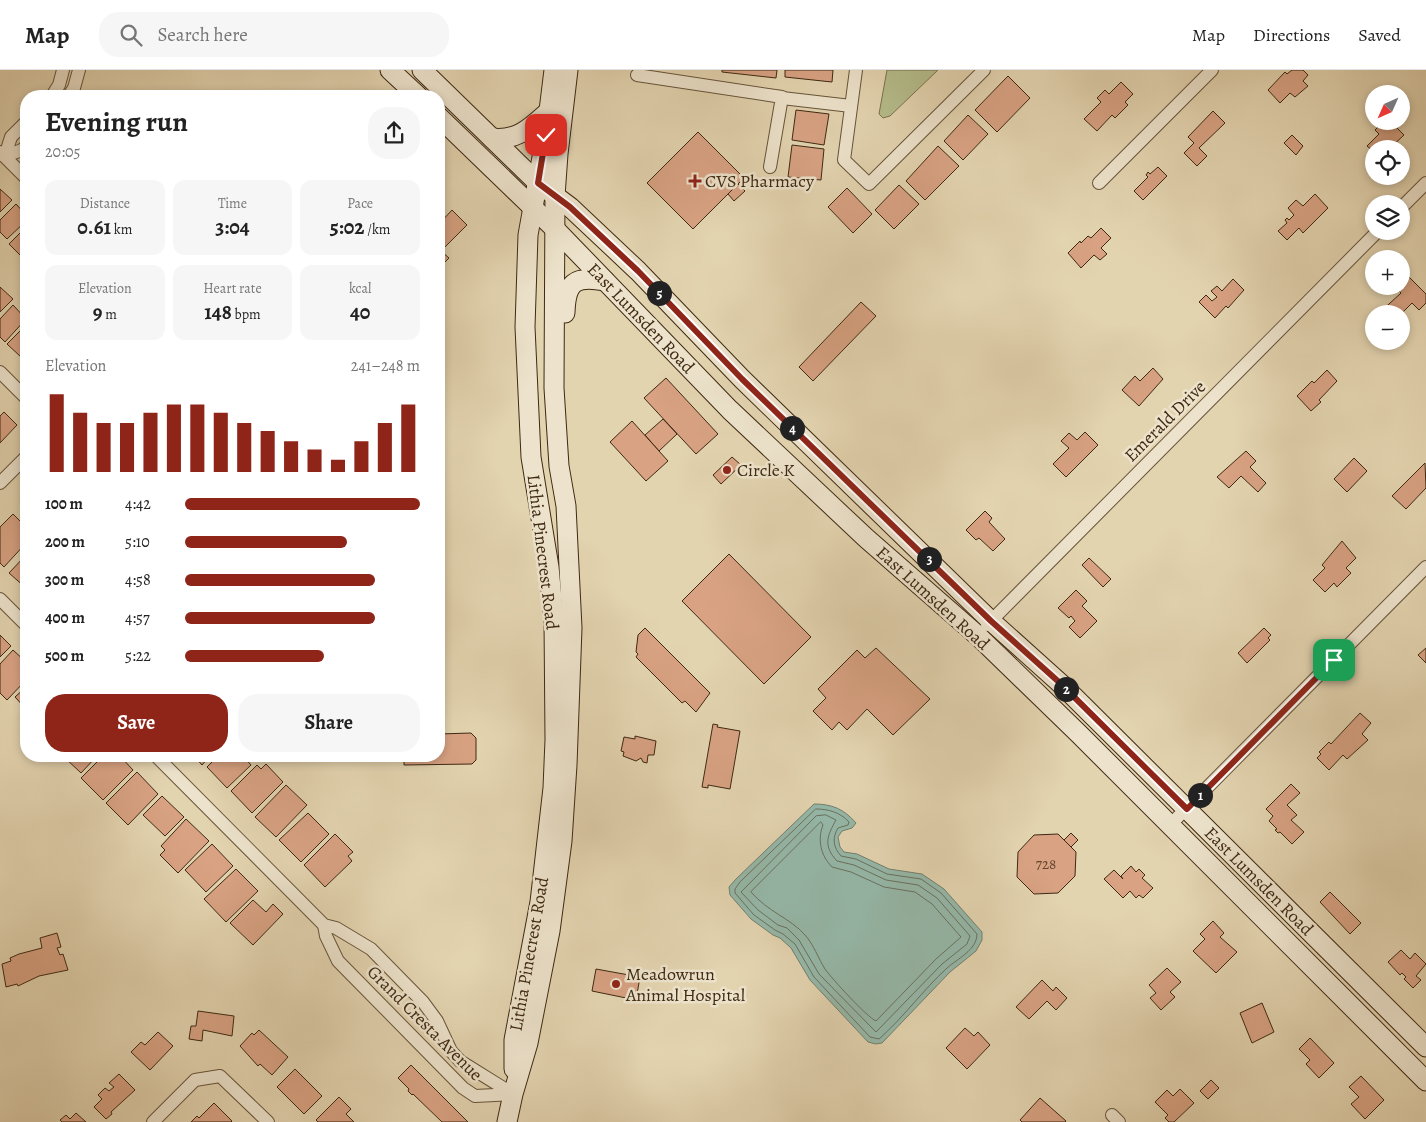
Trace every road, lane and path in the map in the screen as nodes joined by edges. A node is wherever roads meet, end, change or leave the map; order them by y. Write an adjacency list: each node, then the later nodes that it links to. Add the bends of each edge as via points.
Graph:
1 (63, 70): 11 (street)
2 (79, 70): 12 (street)
3 (390, 70): 13 (main road)
4 (422, 70): 14 (main road, East Lumsden Road)
5 (554, 70): 18 (main road, Lithia Pinecrest Road)
6 (568, 70): 24 (main road, Lithia Pinecrest Road)
7 (856, 70): 17 (street)
8 (984, 70): 17 (street, via 869,184 844,160)
9 (1212, 70): 28 (street)
10 (637, 75): 16 (street)
11 (56, 90)
12 (73, 90)
13 (412, 90)
14 (443, 90)
15 (445, 92): 21 (main road, East Lumsden Road)
16 (782, 98): 17 (street); 25 (street)
17 (851, 106)
18 (549, 112): 21 (main road, via 522,134); 27 (main road, Lithia Pinecrest Road)
19 (445, 123): 32 (main road, East Lumsden Road)
20 (20, 128): 23 (street)
21 (492, 138): 27 (main road, East Lumsden Road)
22 (20, 150): 23 (street)
23 (2, 154): 26 (street)
24 (558, 154): 30 (main road, Lithia Pinecrest Road); 33 (main road, via 566,183)
25 (770, 167)
26 (20, 172)
27 (538, 183): 30 (main road, East Lumsden Road); 32 (main road, Lithia Pinecrest Road)
28 (1099, 183)
29 (1426, 183): 31 (street)
30 (555, 196): 33 (main road, East Lumsden Road); 34 (main road, Lithia Pinecrest Road)
31 (1410, 199)
32 (532, 208): 34 (main road, East Lumsden Road); 52 (main road, Lithia Pinecrest Road, via 527,252 525,364 531,457 550,576 555,675 554,788)
33 (586, 222): 43 (main road, East Lumsden Road)
34 (556, 230): 36 (main road, East Lumsden Road); 38 (main road, Lithia Pinecrest Road)
35 (1369, 240): 47 (street, Emerald Drive)
36 (604, 281): 38 (main road, via 581,280 569,288 565,296 566,378); 40 (main road, East Lumsden Road)
37 (0, 372): 39 (street)
38 (554, 388): 54 (main road, Lithia Pinecrest Road, via 568,535 572,653 562,841)
39 (20, 392)
40 (751, 430): 43 (main road, via 756,425 764,428 828,487); 48 (main road, East Lumsden Road, via 866,538)
41 (20, 463): 42 (street)
42 (0, 484)
43 (864, 499): 47 (main road, East Lumsden Road)
44 (1426, 567): 50 (street)
45 (0, 599): 46 (street)
46 (20, 619)
47 (991, 621): 48 (street, Emerald Drive); 50 (main road, East Lumsden Road, via 1060,683)
48 (977, 635): 51 (main road, East Lumsden Road)
49 (162, 762): 53 (street, Grand Cresta Avenue)
50 (1187, 809): 51 (street); 55 (main road, East Lumsden Road)
51 (1170, 825): 56 (main road, East Lumsden Road)
52 (540, 902): 54 (main road, via 542,925); 57 (main road, Lithia Pinecrest Road, via 514,1040)
53 (324, 924): 57 (street, Grand Cresta Avenue, via 371,949 423,1002 460,1061); 57 (street, Grand Cresta Avenue, via 328,942 338,961 463,1088 475,1096)
54 (550, 931): 57 (main road, Lithia Pinecrest Road, via 528,1043)
55 (1426, 1047)
56 (1426, 1081)
57 (513, 1094): 60 (main road, Lithia Pinecrest Road)
58 (153, 1122): 59 (street, via 194,1080 220,1076)
59 (268, 1122)
60 (507, 1122)

